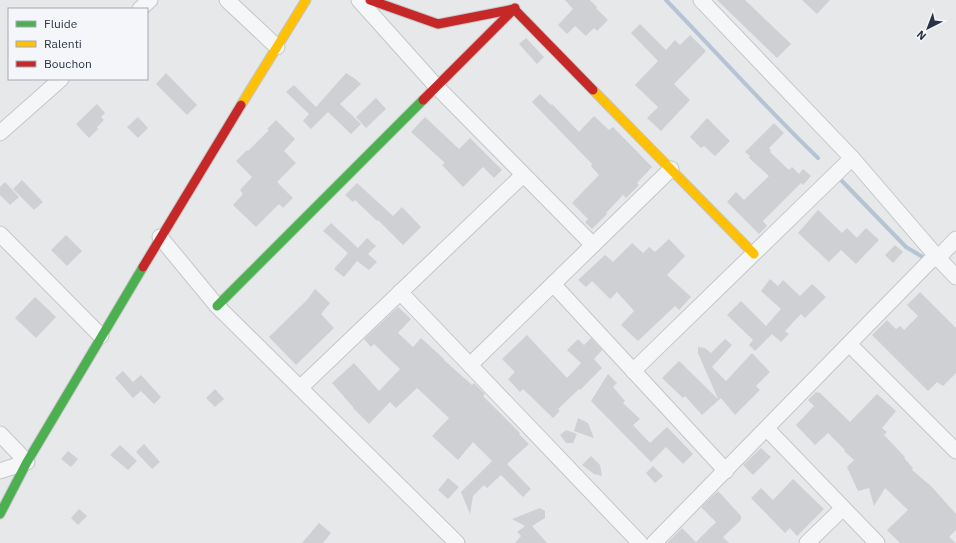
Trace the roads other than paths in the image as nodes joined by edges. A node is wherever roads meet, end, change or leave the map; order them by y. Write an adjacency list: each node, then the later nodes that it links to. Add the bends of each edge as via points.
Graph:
1 (150, 0): 8 (street)
2 (227, 0): 10 (street)
3 (306, 0): 10 (street)
4 (359, 0): 12 (street)
5 (370, 0): 9 (street, via 438,24)
6 (524, 0): 9 (street)
7 (701, 0): 14 (street)
8 (141, 8)
9 (514, 9): 12 (street); 15 (street)
10 (277, 47): 18 (street)
11 (60, 80): 13 (street)
12 (436, 86): 16 (street); 26 (street)
13 (0, 133)
14 (852, 158): 21 (street); 22 (street)
15 (671, 170): 20 (street); 21 (street)
16 (523, 175): 20 (street); 25 (street)
17 (0, 234): 27 (street)
18 (160, 237): 26 (street); 27 (street)
19 (956, 240): 22 (street)
20 (593, 245): 24 (street)
21 (754, 254): 30 (street)
22 (938, 258): 23 (street); 28 (street, via 930,262)
23 (956, 277)
24 (553, 284): 29 (street); 30 (street)
25 (400, 292): 29 (street); 31 (street)
26 (217, 306): 31 (street)
27 (101, 336): 35 (street)
28 (850, 345): 32 (street); 34 (street)
29 (470, 365): 41 (street)
30 (633, 371): 37 (street)
31 (300, 388): 40 (street)
32 (767, 429): 37 (street); 38 (street)
33 (0, 434): 35 (street)
34 (956, 451)
35 (27, 462): 36 (street); 39 (street)
36 (0, 471)
37 (726, 471): 42 (street)
38 (843, 508): 43 (street); 44 (street)
39 (0, 514)
40 (457, 543)
41 (640, 543)
42 (654, 543)
43 (807, 543)
44 (877, 543)

